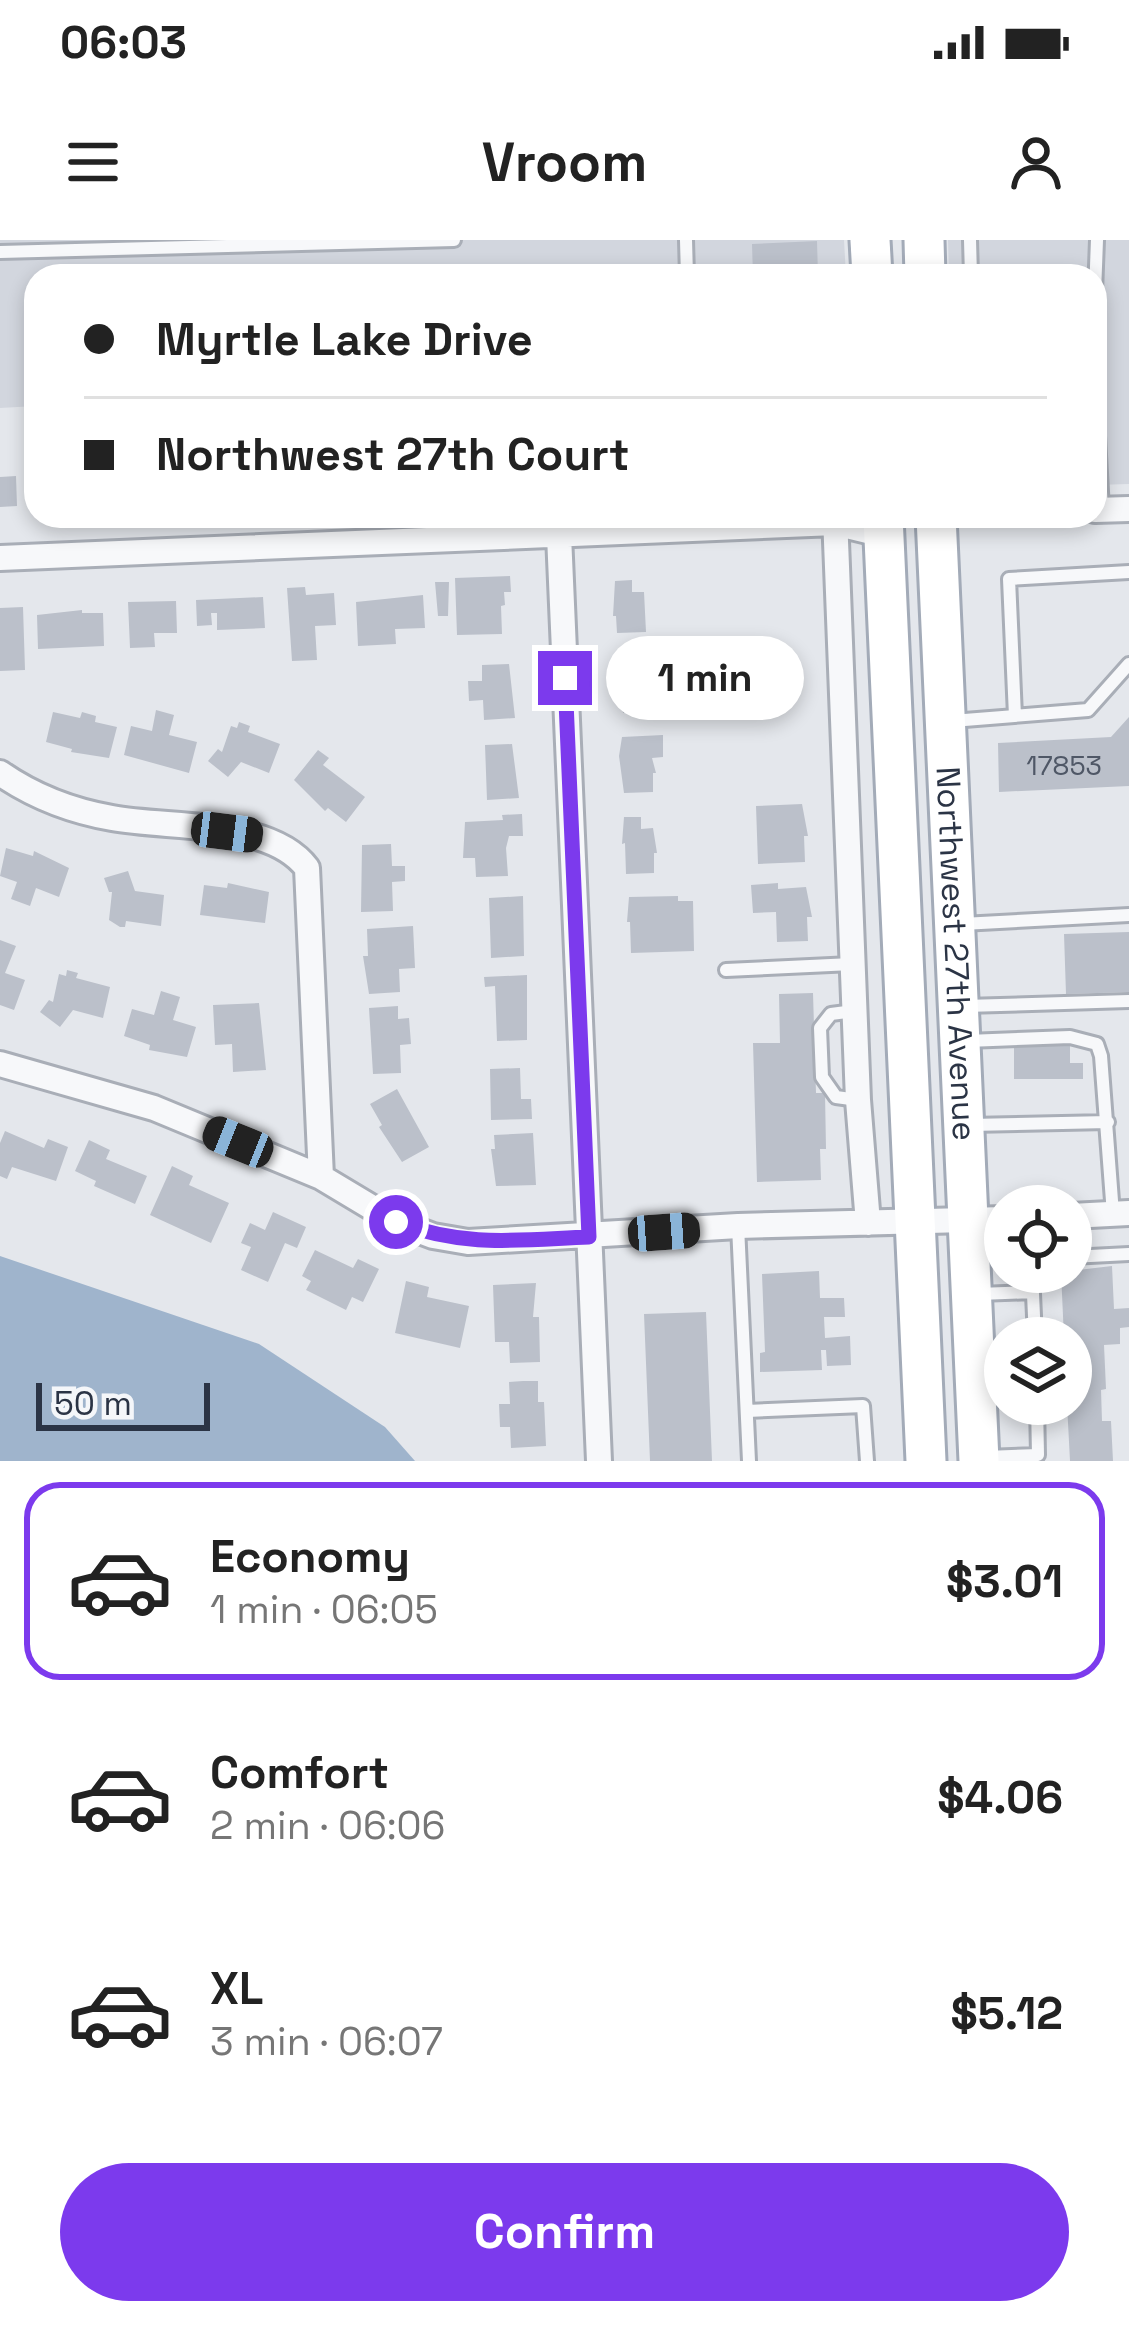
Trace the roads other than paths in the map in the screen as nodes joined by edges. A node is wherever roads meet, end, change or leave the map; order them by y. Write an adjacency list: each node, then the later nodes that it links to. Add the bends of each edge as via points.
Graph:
1 (454, 240): 2 (lane)
2 (0, 252)
3 (680, 528): 8 (street)
4 (835, 528): 18 (street)
5 (883, 528): 31 (main road, Northwest 27th Avenue)
6 (887, 528): 11 (main road, via 910,546)
7 (937, 528): 11 (main road, Northwest 27th Avenue)
8 (559, 535): 9 (street); 35 (street)
9 (0, 558)
10 (1129, 572): 13 (lane, via 1009,579)
11 (940, 607): 14 (main road, Northwest 27th Avenue)
12 (1129, 664): 13 (lane, via 1088,710)
13 (1015, 716): 14 (lane)
14 (945, 721): 17 (main road, Northwest 27th Avenue)
15 (0, 773): 27 (street, via 60,805 266,838 293,850 307,868)
16 (1129, 915): 17 (lane)
17 (955, 925): 22 (main road, Northwest 27th Avenue)
18 (852, 964): 19 (lane); 21 (street)
19 (726, 970)
20 (1129, 1001): 22 (lane)
21 (854, 1011): 24 (street); 24 (lane, via 824,1019 820,1045 826,1088)
22 (959, 1024): 25 (lane, via 1097,1044); 26 (main road, Northwest 27th Avenue)
23 (0, 1064): 27 (street, via 154,1108)
24 (858, 1100): 32 (street)
25 (1108, 1122): 26 (lane); 29 (lane)
26 (963, 1125): 28 (main road, Northwest 27th Avenue)
27 (321, 1177): 35 (street, via 433,1236)
28 (984, 1212)
29 (1121, 1214)
30 (984, 1220): 31 (street)
31 (915, 1221): 32 (street); 46 (main road, Northwest 27th Avenue)
32 (868, 1223): 33 (street)
33 (738, 1226): 35 (street); 40 (lane)
34 (984, 1231): 39 (main road, Northwest 27th Avenue)
35 (589, 1237): 43 (street)
36 (1129, 1254): 37 (lane)
37 (1092, 1256)
38 (1002, 1293): 39 (lane)
39 (972, 1294): 42 (main road, Northwest 27th Avenue, via 983,1371)
40 (747, 1411): 44 (lane); 45 (lane, via 862,1406)
41 (1037, 1425): 42 (lane, via 1038,1455)
42 (979, 1459)
43 (599, 1461)
44 (749, 1461)
45 (866, 1461)
46 (926, 1461)

